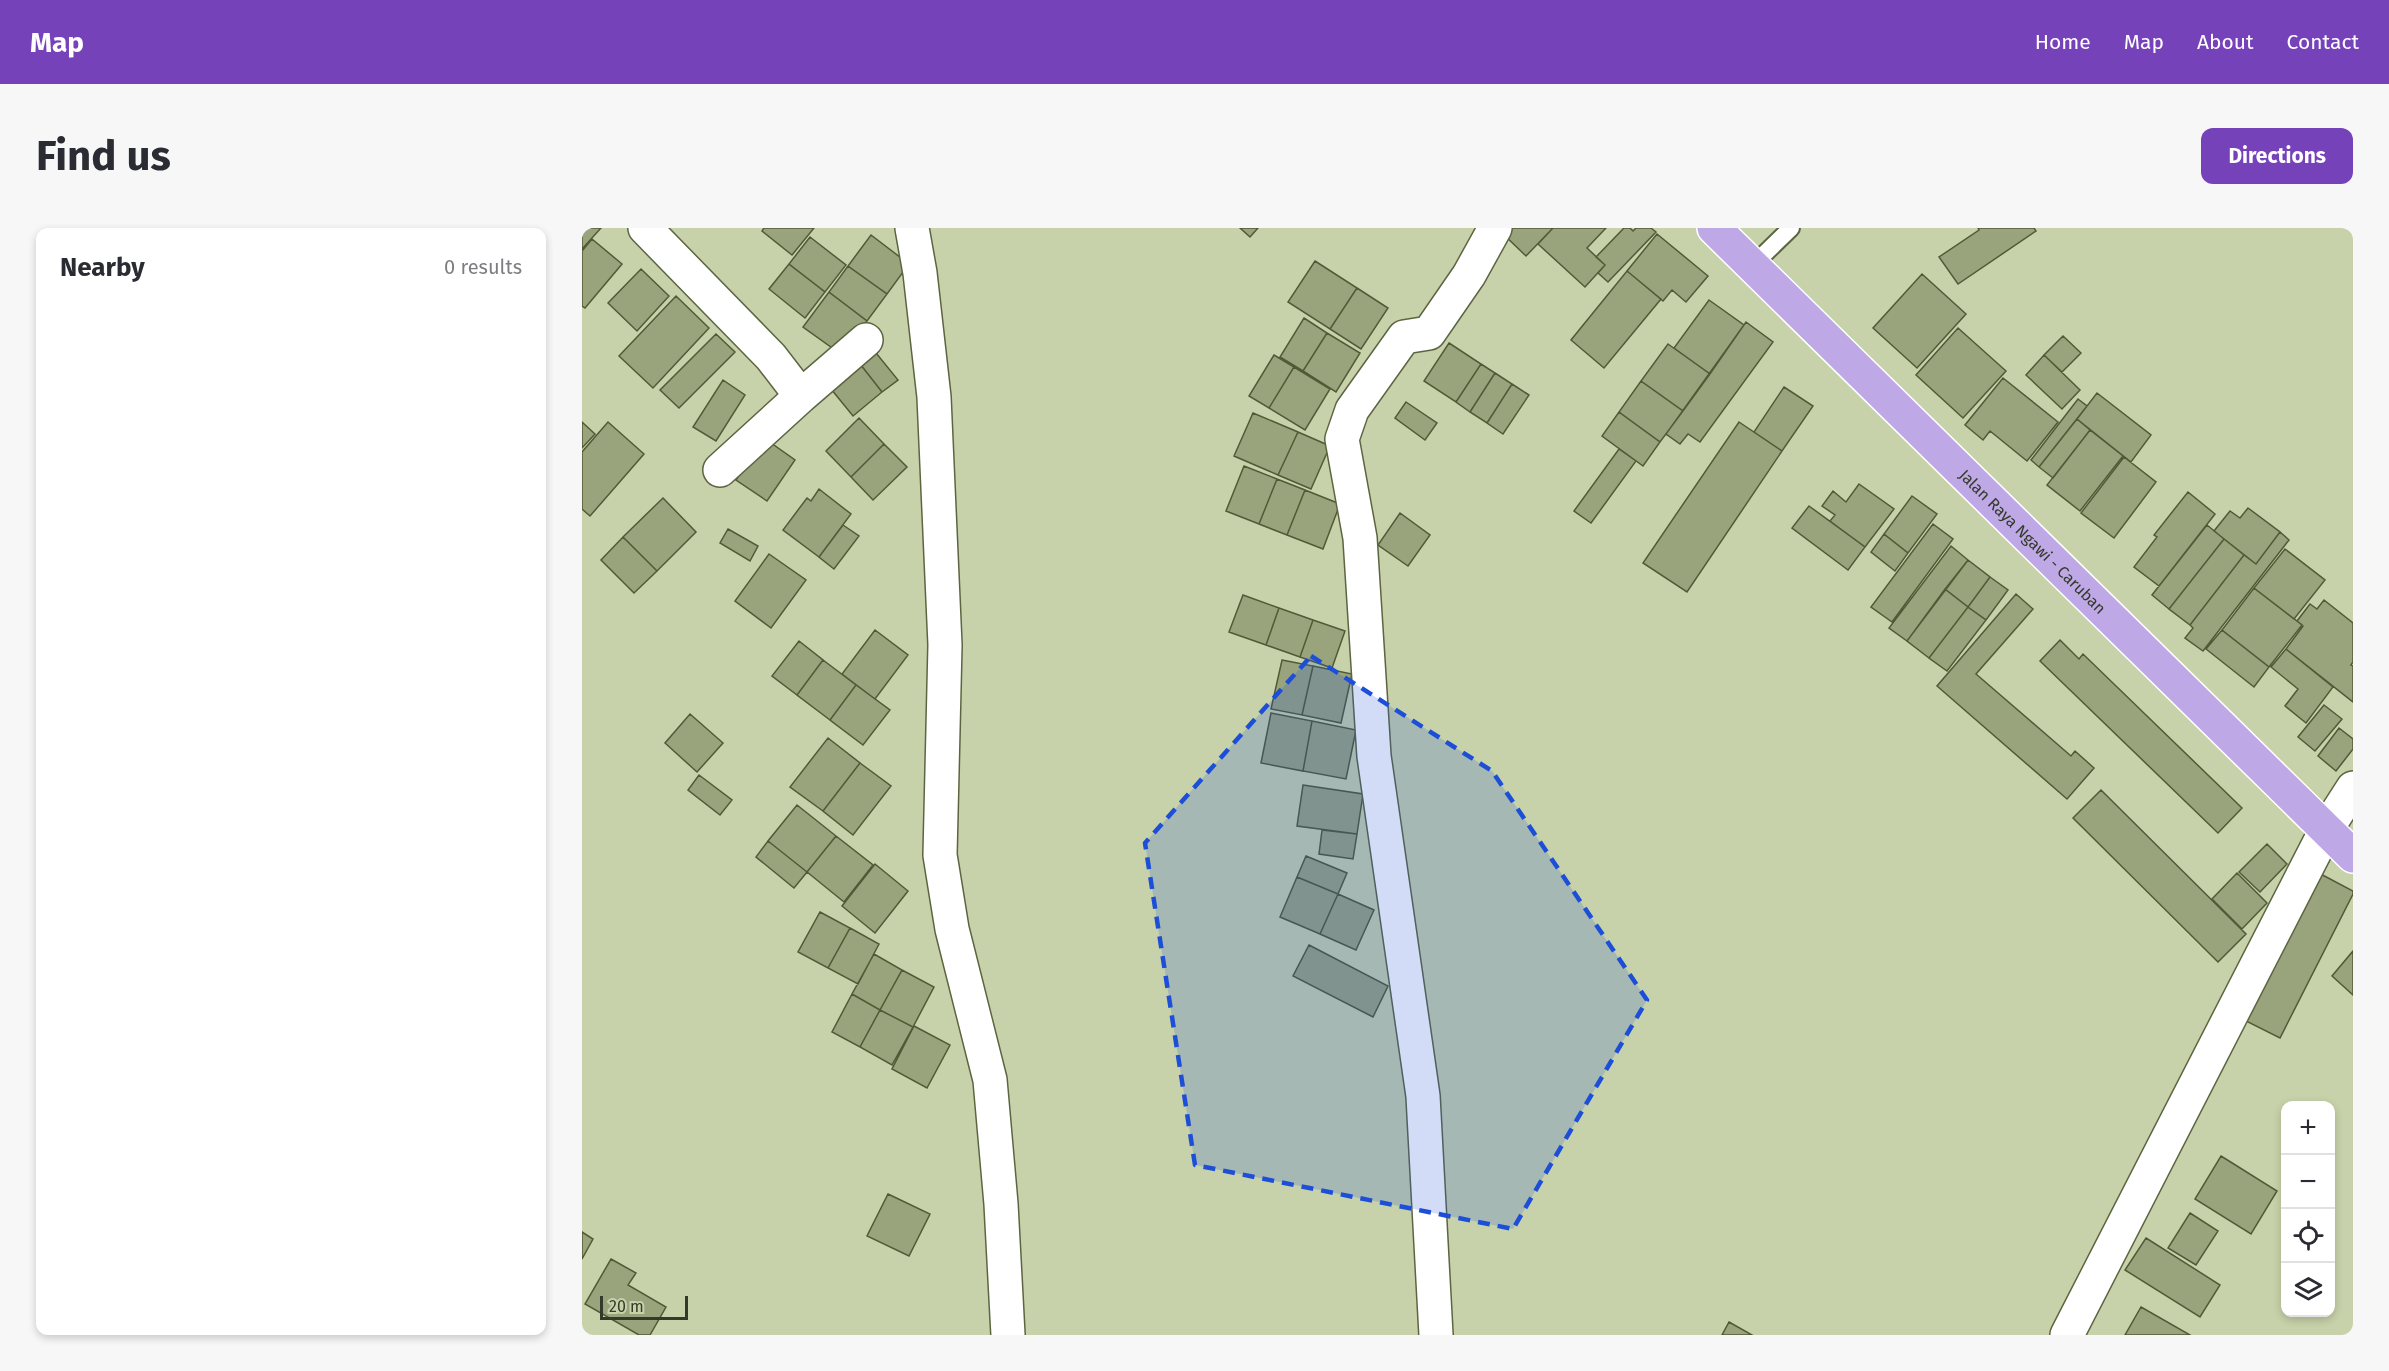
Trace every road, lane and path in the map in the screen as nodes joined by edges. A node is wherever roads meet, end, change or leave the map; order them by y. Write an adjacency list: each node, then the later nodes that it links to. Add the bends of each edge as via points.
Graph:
1 (645, 228): 8 (street, via 771,357)
2 (912, 228): 13 (street, via 934,398 945,645 940,855 952,929 990,1080)
3 (1495, 228): 14 (street, via 1469,275 1428,333 1404,337 1391,353 1352,410 1342,439 1360,538 1374,756 1423,1096)
4 (1714, 228): 6 (highway, Jalan Raya Ngawi - Caruban)
5 (1791, 228): 6 (lane)
6 (1752, 266): 11 (highway, Jalan Raya Ngawi - Caruban)
7 (866, 340): 8 (street)
8 (801, 396): 9 (street)
9 (720, 470)
10 (2353, 788): 11 (street)
11 (2326, 830): 12 (highway, Jalan Raya Ngawi - Caruban); 15 (street)
12 (2353, 856)
13 (1008, 1335)
14 (1436, 1335)
15 (2067, 1335)

